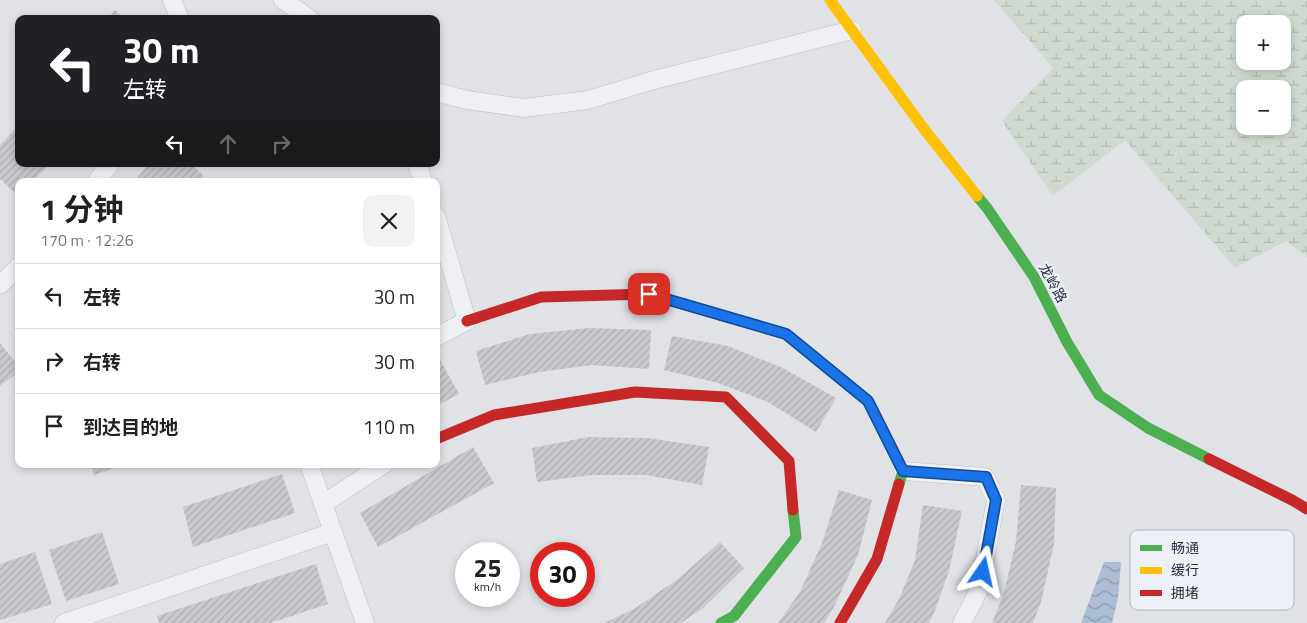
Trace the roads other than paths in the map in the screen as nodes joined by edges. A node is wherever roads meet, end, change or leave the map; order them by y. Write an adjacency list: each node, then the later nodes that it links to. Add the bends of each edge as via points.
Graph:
1 (172, 0): 4 (street)
2 (283, 0): 5 (street)
3 (830, 0): 6 (street, 龙岭路)
4 (178, 15)
5 (304, 15)
6 (852, 30): 7 (street, via 588,100 524,108); 20 (street, 龙岭路, via 987,208 1034,277 1099,395 1148,428)
7 (440, 93)
8 (108, 167): 9 (street)
9 (99, 178)
10 (440, 229): 13 (street)
11 (15, 270): 12 (street)
12 (0, 285)
13 (468, 321): 14 (street); 18 (street, via 541,298 649,294 786,334 868,401)
14 (440, 334)
15 (440, 437): 24 (street, via 494,415 635,392 726,397 789,461 796,537 734,616)
16 (310, 468): 19 (street)
17 (378, 468): 19 (street)
18 (903, 471): 25 (street, via 877,559); 26 (street, via 986,477 996,500 979,590)
19 (323, 504): 21 (street)
20 (1307, 509)
21 (333, 532): 22 (street); 23 (street)
22 (64, 623)
23 (365, 623)
24 (721, 623)
25 (840, 623)
26 (962, 623)

